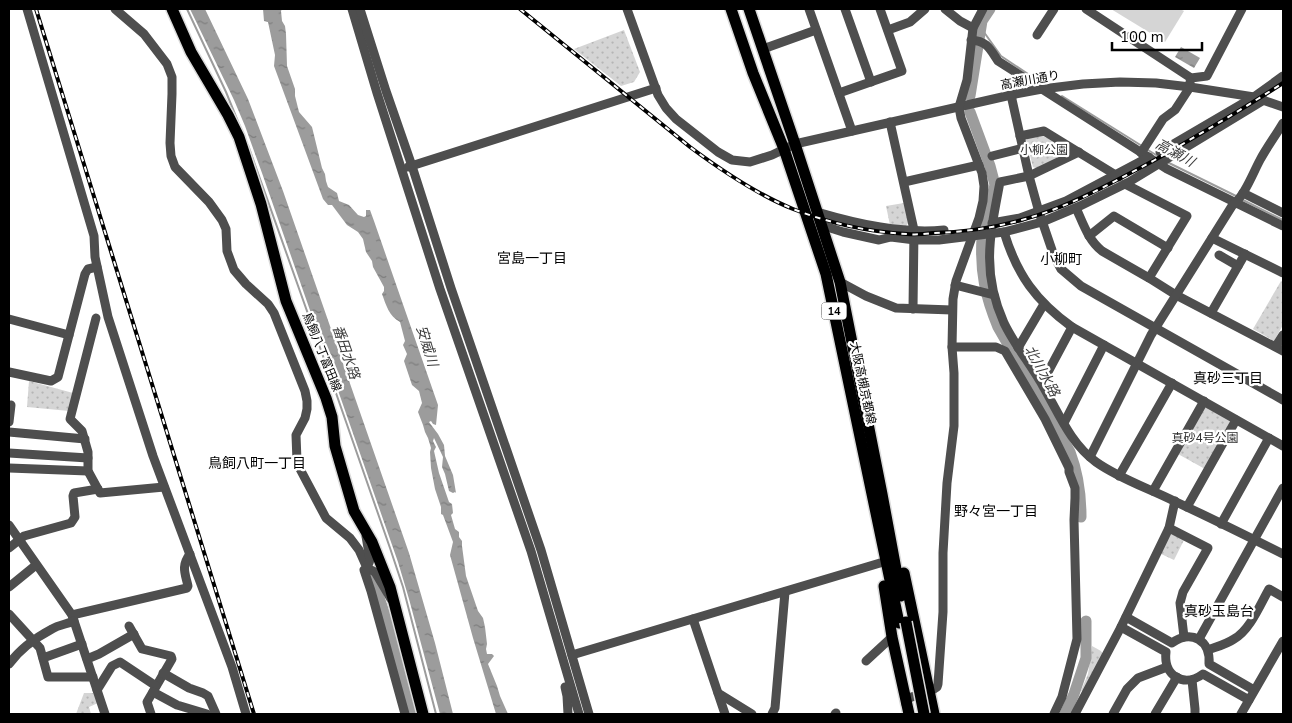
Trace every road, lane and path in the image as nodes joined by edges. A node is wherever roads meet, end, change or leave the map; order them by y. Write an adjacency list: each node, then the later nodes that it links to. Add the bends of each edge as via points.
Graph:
1 (27, 9): 75 (street, via 86,205)
2 (115, 9): 135 (street, via 144,34 172,77 170,143 175,167 222,220 234,270 274,313 307,401 305,418 296,435 300,470 326,518 350,538)
3 (172, 9): 127 (main road, 鳥飼八丁富田線, via 191,52 238,137 261,204 286,301 326,398 332,417 334,446 354,512)
4 (352, 9): 49 (street)
5 (360, 9): 48 (street)
6 (627, 9): 27 (street, 高瀬川通り)
7 (731, 9): 41 (main road, 大阪高槻京都線 / 14)
8 (749, 9): 23 (main road, 大阪高槻京都線 / 14)
9 (811, 9): 19 (street)
10 (845, 9): 25 (street)
11 (880, 9): 20 (street)
12 (925, 9): 20 (street, via 910,22)
13 (945, 9): 18 (street)
14 (983, 9): 18 (street)
15 (1054, 9): 21 (street)
16 (1086, 9): 26 (street)
17 (1242, 9): 26 (street, via 1207,76)
18 (973, 28): 22 (street)
19 (816, 30): 23 (street); 29 (street)
20 (888, 30): 25 (street, via 902,70)
21 (1037, 35)
22 (976, 40): 28 (street, via 987,45 998,61); 33 (street)
23 (763, 49): 39 (main road, 大阪高槻京都線 / 14)
24 (1283, 76): 31 (street)
25 (871, 82): 29 (street)
26 (1190, 82): 28 (street, 高瀬川通り, via 1120,82); 31 (street, 高瀬川通り); 42 (street, via 1175,110 1163,118)
27 (656, 88): 41 (street, 高瀬川通り, via 676,119 725,157 750,162); 48 (street)
28 (1042, 89): 30 (street, 高瀬川通り); 42 (street)
29 (839, 93): 37 (street)
30 (1011, 95): 33 (street, 高瀬川通り); 38 (street)
31 (1254, 97): 32 (street, 高瀬川通り); 44 (street)
32 (1264, 100): 34 (street, 高瀬川通り); 46 (street)
33 (959, 107): 35 (street, 高瀬川通り); 47 (street)
34 (1283, 107)
35 (890, 122): 37 (street, 高瀬川通り); 52 (street)
36 (1283, 123): 54 (street)
37 (852, 131): 39 (street, 高瀬川通り)
38 (1020, 136): 40 (street); 43 (street, via 1044,131)
39 (795, 144): 41 (street, 高瀬川通り); 56 (main road, 大阪高槻京都線 / 14)
40 (1023, 148): 45 (street); 51 (street)
41 (784, 149): 121 (main road, 大阪高槻京都線 / 14, via 826,274)
42 (1145, 151): 46 (street); 50 (street)
43 (1079, 152): 50 (street); 51 (street)
44 (1160, 152)
45 (992, 156)
46 (1162, 162): 53 (street); 54 (street, via 1185,178)
47 (979, 165): 52 (street); 67 (street, via 984,186 983,202)
48 (412, 166): 49 (street); 154 (street, via 541,550)
49 (402, 169): 153 (street, via 531,551)
50 (1116, 175): 53 (street); 57 (street)
51 (1029, 176): 57 (street); 60 (street, via 1000,182)
52 (904, 182): 63 (street)
53 (1127, 183): 55 (street); 71 (street, via 1188,216)
54 (1239, 198): 58 (street); 62 (street); 69 (street)
55 (1076, 208): 59 (street); 68 (street)
56 (817, 212): 61 (main road, 大阪高槻京都線 / 14); 63 (street, via 865,224)
57 (1039, 212): 59 (street); 60 (street)
58 (1283, 213)
59 (1042, 222): 65 (street); 89 (street, via 1054,256 1070,278)
60 (992, 223): 66 (street)
61 (821, 225): 70 (street, via 879,240 891,237); 78 (main road, 大阪高槻京都線 / 14)
62 (1283, 226)
63 (914, 230): 64 (street); 70 (street)
64 (944, 230)
65 (1004, 232): 66 (street); 82 (street, via 1023,278)
66 (991, 234): 67 (street); 80 (street)
67 (972, 235): 70 (street); 79 (street)
68 (1089, 236): 71 (street, via 1114,216); 77 (street, via 1102,251)
69 (1212, 238): 72 (street); 81 (street)
70 (915, 240): 83 (street)
71 (1168, 248): 77 (street)
72 (1245, 254): 74 (street); 76 (street)
73 (1219, 255): 74 (street)
74 (1238, 266): 85 (street)
75 (97, 267): 90 (street, via 88,269 85,274); 117 (street, via 108,317)
76 (1283, 273)
77 (1149, 278): 81 (street)
78 (840, 282): 83 (street, via 896,308); 121 (main road, 大阪高槻京都線 / 14)
79 (955, 286): 80 (street); 84 (street)
80 (989, 294): 94 (street)
81 (1176, 295): 85 (street); 89 (street)
82 (1044, 304): 88 (street); 94 (street)
83 (913, 309): 84 (street)
84 (952, 310): 93 (street)
85 (1211, 314): 95 (street)
86 (96, 318): 109 (street, via 70,419 82,431)
87 (9, 319): 90 (street)
88 (1072, 326): 92 (street); 98 (street)
89 (1155, 327): 96 (street); 100 (street)
90 (69, 335): 97 (street, via 58,377 52,381)
91 (1283, 335): 95 (street)
92 (1104, 345): 96 (street); 106 (street)
93 (952, 347): 169 (street, via 955,411 947,483 943,612 938,684); 189 (street, via 996,346 1005,351 1069,468 1075,498 1078,639)
94 (1018, 348): 98 (street)
95 (1280, 348)
96 (1136, 363): 99 (street); 112 (street)
97 (9, 372)
98 (1042, 383): 106 (street)
99 (1172, 383): 101 (street); 116 (street)
100 (1283, 400)
101 (1204, 402): 104 (street); 120 (street)
102 (11, 405): 103 (street)
103 (9, 417): 105 (street)
104 (1236, 420): 108 (street); 123 (street)
105 (9, 422)
106 (1064, 423): 112 (street, via 1076,443)
107 (9, 432): 109 (street)
108 (1269, 438): 110 (street); 124 (street)
109 (84, 440): 113 (street)
110 (1283, 446)
111 (9, 453): 113 (street)
112 (1090, 457): 116 (street)
113 (88, 458): 115 (street)
114 (9, 468): 115 (street)
115 (88, 470): 119 (street)
116 (1120, 476): 120 (street)
117 (164, 487): 119 (street, via 100,493); 131 (street)
118 (1283, 488): 129 (street)
119 (98, 489): 128 (street, via 74,493 76,517 71,523)
120 (1153, 491): 122 (street)
121 (877, 495): 133 (main road, via 870,508); 144 (main road, 大阪高槻京都線 / 14); 169 (main road, via 900,552)
122 (1175, 501): 123 (street); 126 (street)
123 (1187, 507): 124 (street)
124 (1220, 524): 129 (street)
125 (9, 525): 128 (street)
126 (1169, 528): 141 (street); 147 (street, via 1208,548 1182,592)
127 (364, 529): 135 (street, via 370,560); 139 (main road, 鳥飼八丁富田線, via 372,542)
128 (18, 540): 130 (street); 134 (street)
129 (1254, 540): 132 (street); 148 (street)
130 (9, 548)
131 (190, 554): 142 (street, via 184,567 187,588); 177 (street, via 232,666)
132 (1283, 554)
133 (880, 563): 137 (street); 146 (main road)
134 (36, 565): 136 (street); 142 (street)
135 (367, 568): 139 (street, via 375,572); 178 (street, via 364,570)
136 (9, 588)
137 (785, 592): 143 (street); 185 (street)
138 (1283, 597): 152 (street, via 1269,589 1240,635)
139 (396, 608): 179 (main road, 鳥飼八丁富田線)
140 (9, 614): 149 (street)
141 (1126, 617): 145 (street); 147 (street, via 1172,643)
142 (73, 618): 149 (street); 151 (street)
143 (693, 619): 154 (street); 170 (street)
144 (902, 623): 186 (main road, 大阪高槻京都線 / 14); 187 (main road, 大阪高槻京都線 / 14, bridge)
145 (1121, 627): 160 (street, via 1166,652); 190 (street)
146 (892, 637): 158 (street); 172 (main road)
147 (1184, 637): 148 (street)
148 (1199, 639): 152 (street)
149 (33, 641): 156 (street); 159 (street, via 21,649)
150 (1283, 641): 155 (street)
151 (82, 644): 156 (street); 157 (street)
152 (1208, 650): 168 (street, via 1209,664)
153 (561, 651): 154 (street); 161 (street)
154 (571, 652): 182 (street)
155 (1280, 653): 168 (street)
156 (43, 658): 163 (street, via 48,677)
157 (87, 659): 162 (street, via 100,654 132,630 142,649 171,656); 163 (street)
158 (866, 661)
159 (9, 664)
160 (1167, 667): 164 (street); 191 (street, via 1138,678 1127,689)
161 (565, 669): 180 (street, via 562,674); 181 (street)
162 (163, 674): 166 (street); 176 (street, via 203,692)
163 (93, 677): 167 (street)
164 (1176, 678): 165 (street); 192 (street)
165 (1192, 680): 171 (street, via 1203,674); 193 (street)
166 (154, 689): 167 (street, via 120,662 112,666); 174 (street, via 147,702); 175 (street, via 177,705)
167 (97, 690): 173 (street)
168 (1254, 690): 171 (street)
169 (930, 692): 172 (street, via 909,698); 188 (main road)
170 (718, 693): 183 (street); 184 (street)
171 (1249, 700): 194 (street)
172 (908, 709)
173 (105, 714)
174 (151, 714)
175 (207, 714)
176 (216, 714)
177 (246, 714)
178 (404, 714)
179 (423, 714)
180 (568, 714)
181 (579, 714)
182 (589, 714)
183 (725, 714)
184 (752, 714)
185 (772, 714)
186 (917, 714)
187 (924, 714)
188 (934, 714)
189 (1054, 714)
190 (1075, 714)
191 (1113, 714)
192 (1156, 714)
193 (1195, 714)
194 (1241, 714)

